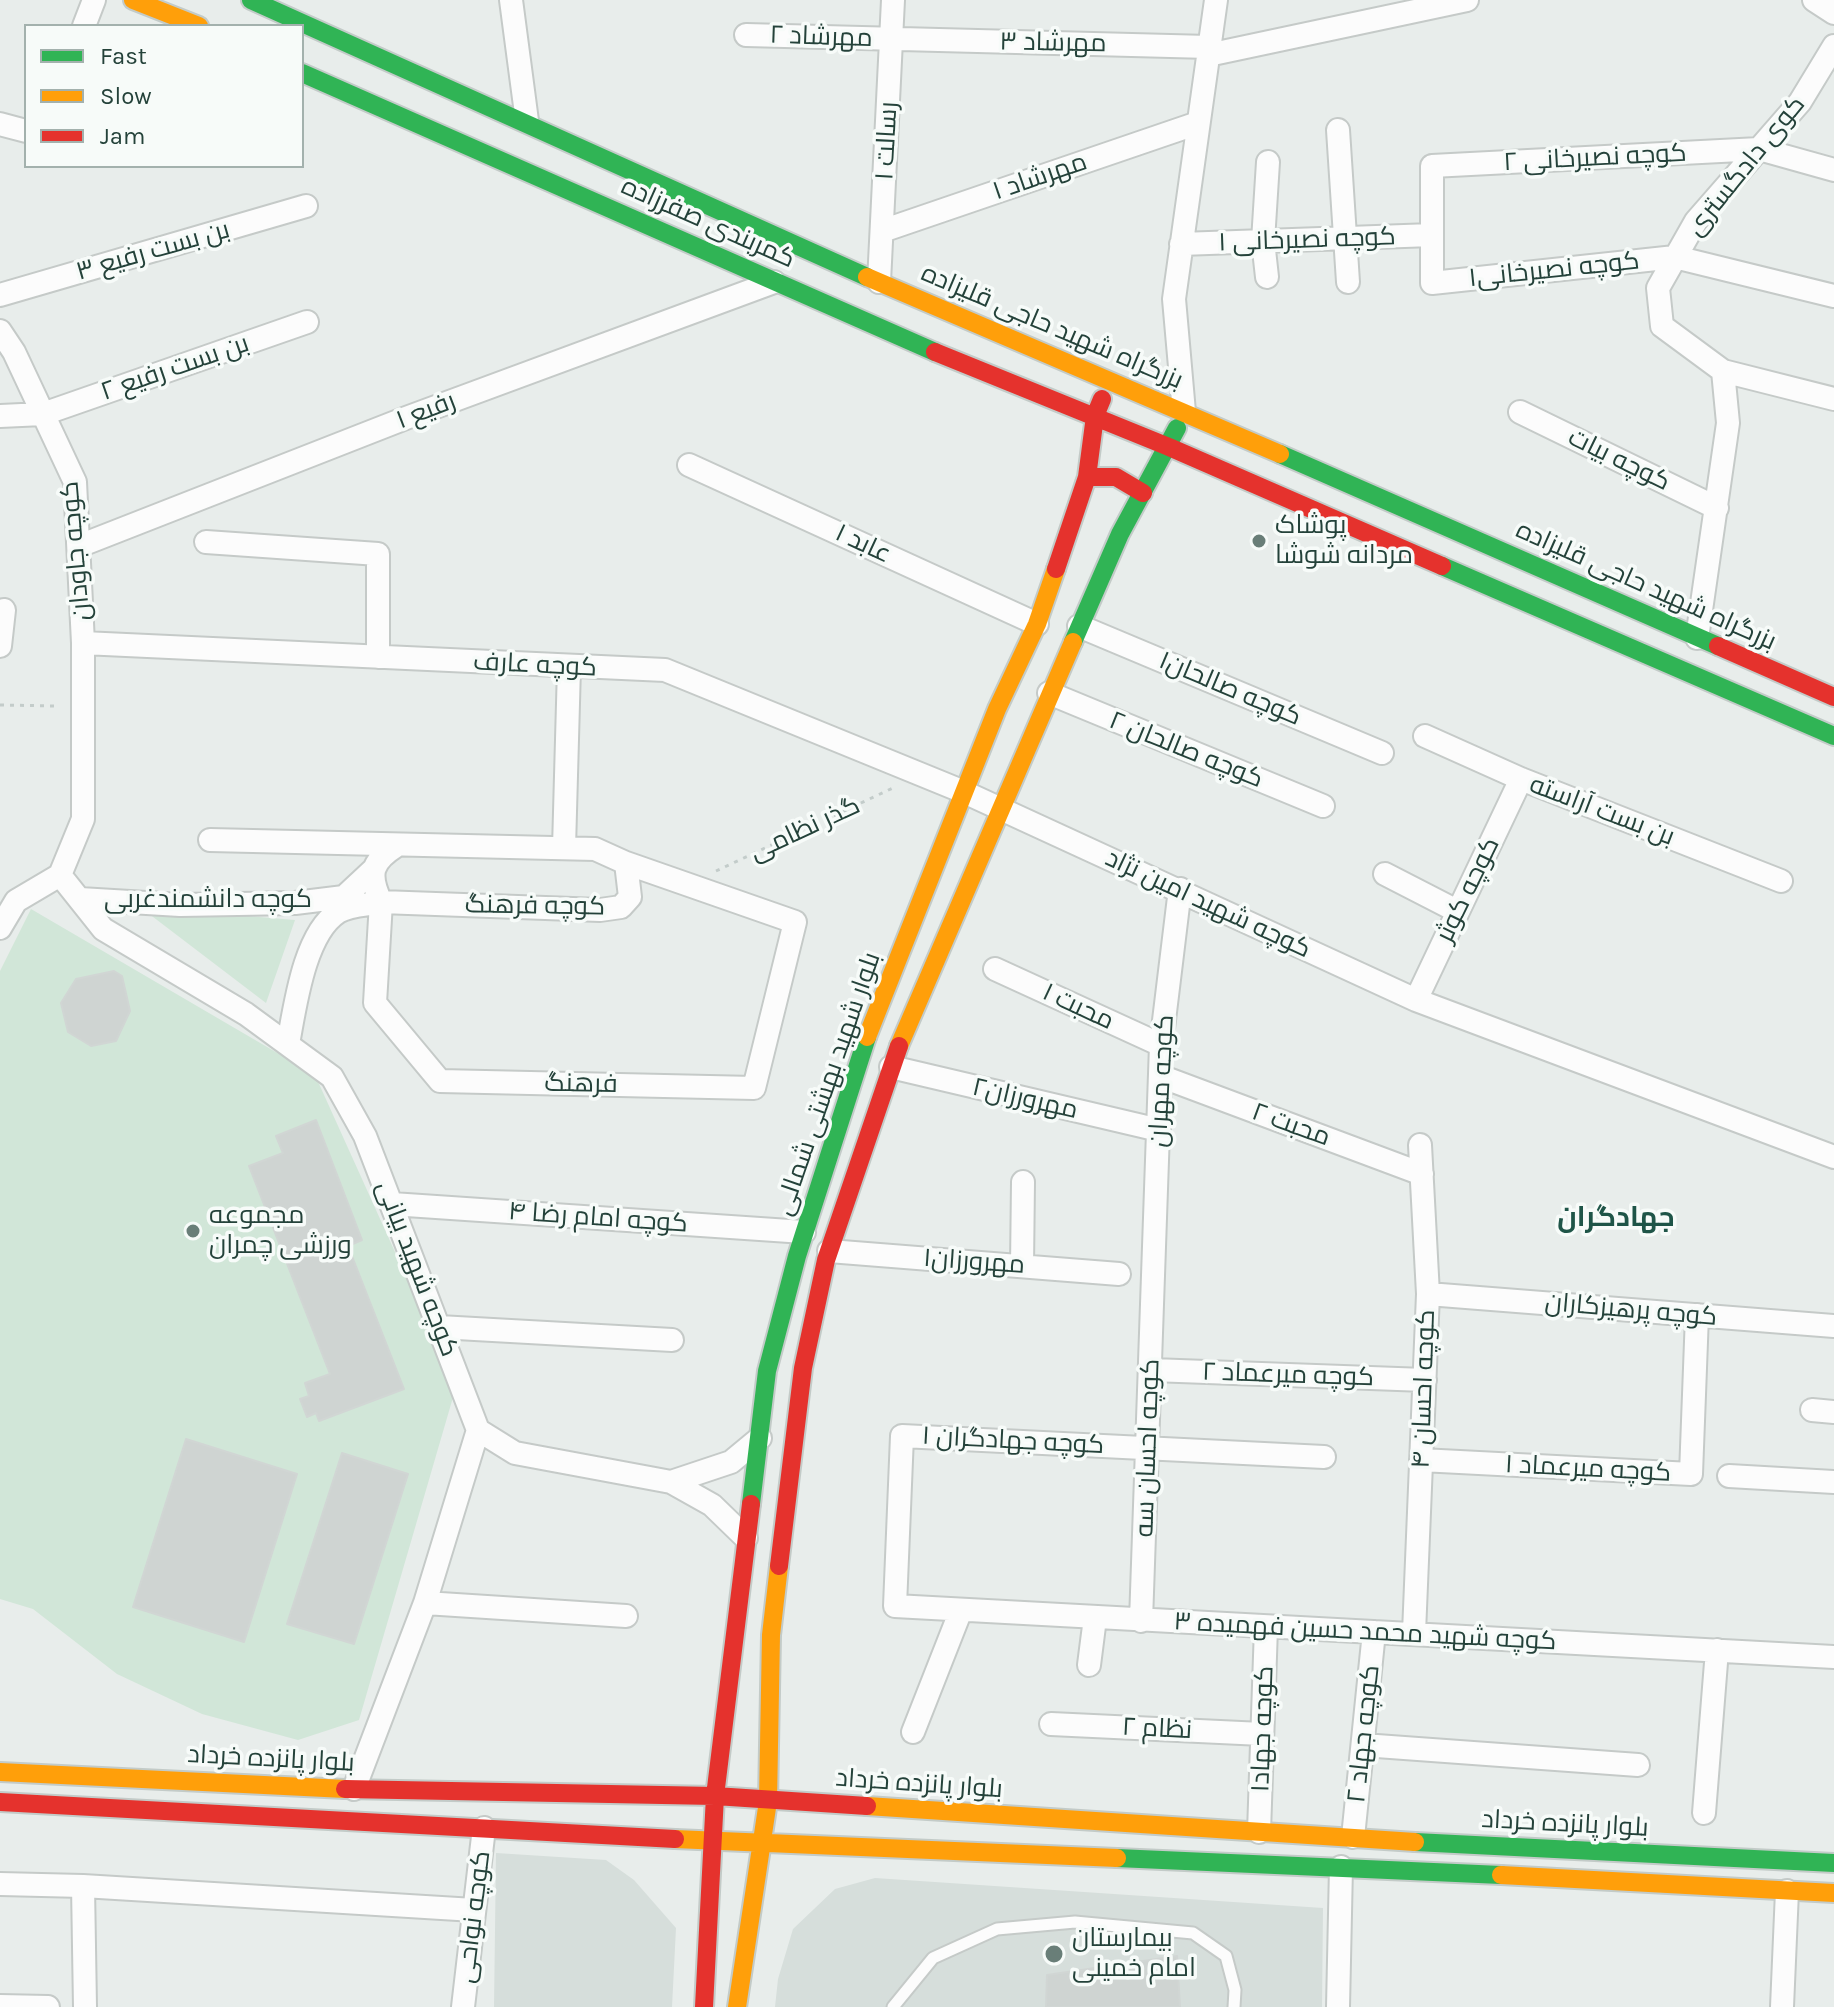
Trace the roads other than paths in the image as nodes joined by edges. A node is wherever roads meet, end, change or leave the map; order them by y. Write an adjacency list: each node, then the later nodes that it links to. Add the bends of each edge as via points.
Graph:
1 (94, 0): 10 (street)
2 (133, 0): 11 (main road)
3 (251, 0): 17 (main road, بزرگراه شهید حاجی قلیزاده)
4 (511, 0): 17 (street)
5 (893, 0): 13 (street, رسالت ۱)
6 (1216, 0): 15 (street)
7 (1467, 0): 15 (street, مهرشاد ۳)
8 (1814, 0): 9 (street)
9 (1834, 13)
10 (85, 24)
11 (194, 24)
12 (746, 35): 13 (street, مهرشاد ۲)
13 (894, 39): 15 (street, مهرشاد ۳); 26 (street, رسالت ۱)
14 (1834, 46): 22 (street, کوی دادگستری, via 1800,102)
15 (1209, 51): 18 (street)
16 (304, 74): 33 (main road, کمربندی صفرزاده)
17 (527, 121): 34 (main road, بزرگراه شهید حاجی قلیزاده)
18 (1198, 123): 26 (street, مهرشاد ۱); 30 (street)
19 (0, 124): 20 (street)
20 (24, 130)
21 (1338, 130): 28 (street)
22 (1759, 149): 24 (street, کوچه نصیرخانی ۲); 27 (street, کوچه نصیرخانی ۲, via 1432,166); 31 (street, کوی دادگستری, via 1696,221)
23 (1268, 162): 29 (street)
24 (1834, 170)
25 (306, 206): 36 (street, بن بست رفیع ۳)
26 (882, 231): 34 (street, رسالت ۱)
27 (1432, 235): 28 (street, کوچه نصیرخانی ۱); 31 (street, کوچه نصیرخانی۱, via 1432,283)
28 (1343, 238): 29 (street, کوچه نصیرخانی ۱); 35 (street)
29 (1263, 241): 30 (street, کوچه نصیرخانی ۱); 32 (street)
30 (1181, 244): 43 (street, via 1174,299)
31 (1675, 257): 37 (street, کوچه نصیرخانی۱); 40 (street, کوی دادگستری, via 1658,288 1662,326)
32 (1267, 277)
33 (775, 281): 47 (main road, کمربندی صفرزاده); 54 (street, رفیع ۱)
34 (879, 282): 41 (main road, بزرگراه شهید حاجی قلیزاده)
35 (1348, 282)
36 (0, 295)
37 (1834, 296)
38 (307, 322): 45 (street, بن بست رفیع ۲)
39 (0, 331): 45 (street, کوچه جاودان)
40 (1723, 371): 42 (street); 52 (street, via 1728,423)
41 (1111, 380): 43 (main road, بزرگراه شهید حاجی قلیزاده); 47 (main road, بلوار شهید بهشتی شمالی)
42 (1834, 399)
43 (1184, 412): 48 (main road, بلوار شهید بهشتی شمالی); 58 (main road, بزرگراه شهید حاجی قلیزاده)
44 (1520, 412): 52 (street, کوچه بیات)
45 (43, 414): 46 (street, بن بست رفیع ۲); 54 (street, کوچه جاودان, via 75,482)
46 (0, 416)
47 (1095, 416): 48 (main road, کمربندی صفرزاده); 50 (main road, بلوار شهید بهشتی شمالی)
48 (1169, 447): 51 (main road, بلوار شهید بهشتی شمالی); 66 (main road)
49 (689, 465): 56 (street, عابد ۱)
50 (1087, 477): 51 (main road, via 1103,473 1125,478); 56 (main road, بلوار شهید بهشتی شمالی)
51 (1143, 493): 57 (main road, بلوار شهید بهشتی شمالی)
52 (1717, 508): 58 (street)
53 (206, 542): 61 (street, via 378,554)
54 (79, 546): 59 (street, کوچه جاودان)
55 (4, 610): 60 (street)
56 (1037, 624): 69 (main road, بلوار شهید بهشتی شمالی)
57 (1079, 626): 63 (main road, بلوار شهید بهشتی شمالی); 67 (street, کوچه صالحان۱)
58 (1697, 638): 64 (main road, بزرگراه شهید حاجی قلیزاده)
59 (83, 643): 61 (street, کوچه عارف); 78 (street, کوچه جاودان, via 83,819)
60 (0, 646)
61 (378, 657): 62 (street, کوچه عارف)
62 (569, 667): 69 (street, کوچه عارف, via 665,670); 74 (street)
63 (1049, 693): 70 (street, کوچه صالحان ۲); 71 (main road, بلوار شهید بهشتی شمالی)
64 (1834, 697)
65 (1425, 736): 68 (street, بن بست آراسته)
66 (1834, 736)
67 (1382, 753)
68 (1521, 779): 79 (street, بن بست آراسته); 83 (street, کوچه کوثر)
69 (964, 792): 71 (street, کوچه شهید امین نژاد); 97 (main road, بلوار شهید بهشتی شمالی, via 862,1050)
70 (1323, 806)
71 (999, 809): 80 (street, کوچه شهید امین نژاد); 89 (main road, بلوار شهید بهشتی شمالی)
72 (210, 840): 73 (street, کوچه فرهنگ)
73 (396, 846): 74 (street, کوچه فرهنگ); 76 (street, via 379,857)
74 (564, 848): 75 (street, کوچه فرهنگ, via 595,849)
75 (626, 863): 82 (street, کوچه فرهنگ, via 630,897 621,907); 82 (street, فرهنگ, via 795,922 754,1088 440,1081 375,1003)
76 (374, 869): 81 (street, کوچه دانشمندغربی, via 344,897 295,903 180,905); 82 (street)
77 (1385, 874): 83 (street)
78 (60, 875): 81 (street, کوچه شهید بیانی); 84 (street, via 16,901)
79 (1781, 881)
80 (1180, 889): 86 (street, کوچه شهید امین نژاد); 88 (street, کوچه مهران)
81 (80, 899): 87 (street, کوچه شهید بیانی, via 103,929)
82 (381, 902): 87 (street, کوچه فرهنگ, via 340,911 321,928 298,987)
83 (1457, 911): 86 (street, کوچه کوثر)
84 (0, 928)
85 (995, 969): 88 (street, محبت ۱)
86 (1416, 1000): 93 (street, کوچه شهید امین نژاد)
87 (288, 1044): 96 (street, کوچه شهید بیانی, via 332,1077 365,1136)
88 (1161, 1045): 90 (street, کوچه مهران)
89 (891, 1067): 91 (street, مهرورزان۲); 98 (main road, بلوار شهید بهشتی شمالی)
90 (1160, 1076): 91 (street, کوچه مهران); 94 (street, محبت ۲)
91 (1159, 1130): 101 (street, کوچه مهران)
92 (1420, 1145): 94 (street, کوچه احسان ۴)
93 (1834, 1157)
94 (1422, 1174): 102 (street, کوچه احسان ۴)
95 (1023, 1182): 99 (street)
96 (392, 1204): 97 (street, کوچه امام رضا ۴); 105 (street, کوچه شهید بیانی)
97 (804, 1232): 110 (main road, بلوار شهید بهشتی شمالی, via 767,1371)
98 (829, 1251): 99 (street, مهرورزان۱); 130 (main road, بلوار شهید بهشتی شمالی, via 803,1368 771,1635)
99 (1022, 1266): 100 (street, مهرورزان۱)
100 (1119, 1274)
101 (1155, 1274): 107 (street, کوچه احسان سه)
102 (1428, 1294): 103 (street, کوچه پرهیزکاران); 108 (street, کوچه احسان ۴)
103 (1697, 1315): 104 (street, کوچه پرهیزکاران); 113 (street, کوچه میرعماد ۱, via 1691,1474)
104 (1834, 1326)
105 (439, 1327): 106 (street); 109 (street, کوچه شهید بیانی)
106 (672, 1340)
107 (1152, 1370): 108 (street, کوچه میرعماد ۲); 111 (street, کوچه احسان سه)
108 (1425, 1380): 113 (street, کوچه احسان ۴)
109 (478, 1430): 115 (street, via 515,1453); 118 (street)
110 (760, 1438): 115 (street, via 731,1462); 117 (main road, بلوار شهید بهشتی شمالی)
111 (1149, 1448): 112 (street); 119 (street, کوچه جهادگران ۱, via 902,1436); 123 (street, کوچه احسان سه)
112 (1324, 1457)
113 (1421, 1460): 126 (street, کوچه احسان ۴)
114 (1729, 1476): 116 (street)
115 (671, 1482): 117 (street, via 712,1505)
116 (1834, 1482)
117 (746, 1538): 131 (main road, بلوار شهید بهشتی شمالی)
118 (425, 1603): 121 (street); 138 (street)
119 (895, 1606): 120 (street, کوچه شهید محمد حسین فهمیده ۳)
120 (961, 1610): 122 (street, کوچه شهید محمد حسین فهمیده ۳); 133 (street)
121 (626, 1616)
122 (1095, 1618): 123 (street, کوچه شهید محمد حسین فهمیده ۳); 129 (street)
123 (1141, 1621): 124 (street, کوچه شهید محمد حسین فهمیده ۳)
124 (1266, 1627): 125 (street, کوچه شهید محمد حسین فهمیده ۳); 134 (street, کوچه جهاد۱)
125 (1374, 1632): 126 (street, کوچه شهید محمد حسین فهمیده ۳); 135 (street, کوچه جهاد ۲)
126 (1414, 1633): 127 (street, کوچه شهید محمد حسین فهمیده ۳)
127 (1717, 1650): 128 (street, کوچه شهید محمد حسین فهمیده ۳); 142 (street)
128 (1834, 1657)
129 (1089, 1665)
130 (771, 1698): 131 (main road, via 766,1708 754,1713); 140 (main road, بلوار شهید بهشتی شمالی)
131 (728, 1700): 139 (main road, بلوار شهید بهشتی شمالی)
132 (1051, 1724): 134 (street, نظام ۲)
133 (913, 1732)
134 (1262, 1734): 144 (street, کوچه جهاد۱)
135 (1363, 1745): 136 (street); 145 (street, کوچه جهاد ۲)
136 (1638, 1765)
137 (0, 1772): 138 (main road, بلوار پانزده خرداد)
138 (354, 1789): 139 (main road, بلوار پانزده خرداد)
139 (715, 1796): 140 (main road, بلوار پانزده خرداد); 146 (main road, بلوار شهید بهشتی شمالی)
140 (768, 1801): 144 (main road, بلوار پانزده خرداد); 147 (main road, بلوار شهید بهشتی شمالی)
141 (0, 1802): 143 (main road)
142 (1704, 1813)
143 (484, 1828): 146 (main road); 154 (street, کوچه نواحی)
144 (1259, 1832): 145 (main road, بلوار پانزده خرداد)
145 (1353, 1837): 148 (main road, بلوار پانزده خرداد)
146 (712, 1841): 147 (main road); 155 (main road, بلوار شهید بهشتی شمالی)
147 (761, 1845): 149 (main road); 156 (main road, بلوار شهید بهشتی شمالی)
148 (1834, 1863)
149 (1341, 1867): 152 (main road); 165 (street)
150 (0, 1884): 151 (street)
151 (83, 1886): 154 (street); 159 (street)
152 (1787, 1891): 153 (main road); 166 (street)
153 (1834, 1893)
154 (474, 1910): 160 (street, کوچه نواحی)
155 (707, 1963): 156 (main road); 161 (main road, بلوار شهید بهشتی شمالی)
156 (742, 1967): 162 (main road, بلوار شهید بهشتی شمالی)
157 (0, 2006): 158 (street)
158 (48, 2007)
159 (85, 2007)
160 (463, 2007)
161 (704, 2007)
162 (737, 2007)
163 (893, 2007): 164 (lane, via 933,1958 997,1929 1075,1922 1193,1933 1226,1956)
164 (1234, 2007)
165 (1337, 2007)
166 (1782, 2007)

